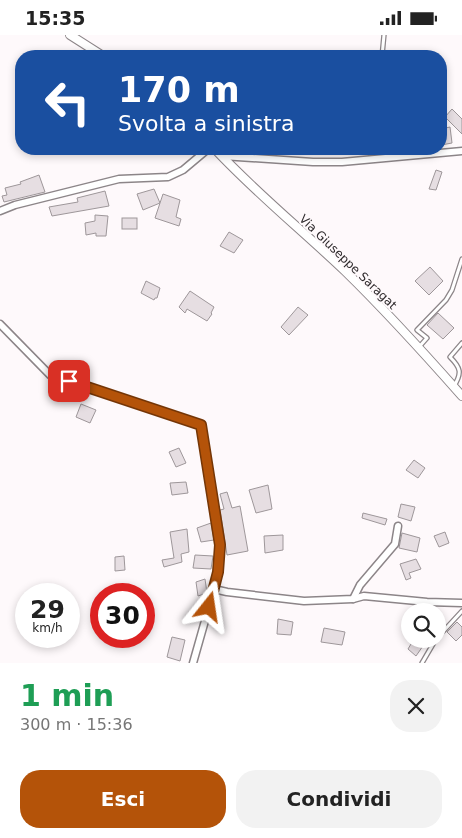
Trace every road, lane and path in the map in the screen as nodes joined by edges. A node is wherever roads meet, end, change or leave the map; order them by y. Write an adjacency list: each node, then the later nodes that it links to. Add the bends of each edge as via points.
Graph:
1 (70, 35): 3 (street)
2 (384, 35): 4 (lane)
3 (94, 50)
4 (383, 50)
5 (447, 151): 6 (street)
6 (462, 151)
7 (201, 155): 10 (street, via 183,170 168,177 119,179)
8 (399, 155): 9 (street, via 342,162)
9 (222, 156): 14 (street, Via Giuseppe Saragat, via 345,271)
10 (0, 211)
11 (462, 259): 14 (lane, via 446,300 417,330 427,338)
12 (0, 324): 18 (street, via 50,375 201,425 220,545)
13 (462, 343): 15 (lane, via 450,357 460,372)
14 (419, 347): 15 (street, Via Giuseppe Saragat)
15 (454, 387): 16 (street, Via Giuseppe Saragat)
16 (462, 396)
17 (398, 525): 19 (street, via 395,545 360,585)
18 (214, 589): 19 (street, via 304,601); 24 (street)
19 (353, 599): 20 (street, via 364,596)
20 (462, 603)
21 (462, 611): 22 (lane)
22 (446, 628)
23 (431, 648): 25 (lane)
24 (193, 663)
25 (422, 663)

